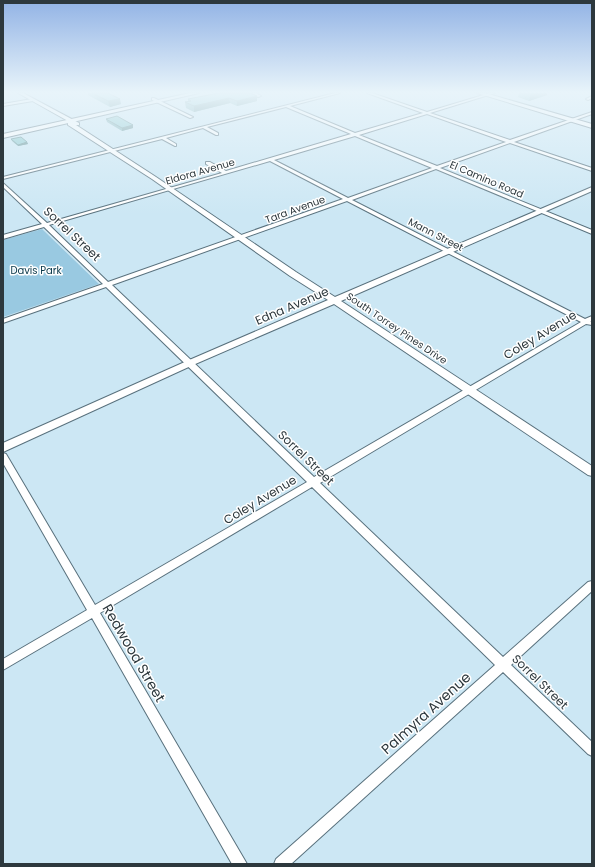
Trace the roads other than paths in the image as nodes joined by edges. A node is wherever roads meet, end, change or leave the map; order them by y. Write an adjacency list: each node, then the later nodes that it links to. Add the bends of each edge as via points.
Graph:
1 (13, 133): 9 (main road)
2 (86, 133): 13 (street, South Torrey Pines Drive)
3 (180, 133): 10 (street)
4 (352, 133): 8 (street, El Camino Road)
5 (361, 133): 8 (street, Eldora Avenue)
6 (487, 133): 11 (street)
7 (536, 133): 11 (street, Tara Avenue)
8 (356, 135): 14 (street, Eldora Avenue); 16 (street, El Camino Road)
9 (3, 136)
10 (163, 138): 12 (street); 13 (street)
11 (512, 142): 16 (street, Tara Avenue); 17 (street)
12 (174, 145)
13 (112, 150): 19 (street); 21 (street, South Torrey Pines Drive)
14 (271, 160): 18 (street, Eldora Avenue); 23 (street, Mann Street)
15 (208, 163): 18 (street)
16 (437, 168): 23 (street, Tara Avenue); 24 (street, El Camino Road)
17 (592, 170)
18 (226, 174): 21 (street, Eldora Avenue)
19 (3, 178)
20 (3, 184): 25 (street, Sorrel Street)
21 (170, 189): 25 (street, Eldora Avenue); 28 (street, South Torrey Pines Drive)
22 (592, 189): 24 (street, Edna Avenue)
23 (348, 200): 28 (street, Tara Avenue); 29 (street, Mann Street)
24 (541, 212): 26 (street, El Camino Road); 29 (street, Edna Avenue)
25 (45, 224): 27 (street, Eldora Avenue); 30 (street, Sorrel Street)
26 (592, 232)
27 (3, 237)
28 (242, 238): 30 (street, Tara Avenue); 31 (street, South Torrey Pines Drive)
29 (450, 252): 31 (street, Edna Avenue); 33 (street, Mann Street)
30 (108, 284): 32 (street, Tara Avenue); 34 (street, Sorrel Street)
31 (336, 301): 34 (street, Edna Avenue); 35 (street, South Torrey Pines Drive)
32 (3, 321)
33 (590, 322): 35 (street, Coley Avenue)
34 (190, 363): 36 (street, Edna Avenue); 39 (street, Sorrel Street)
35 (470, 390): 38 (street, South Torrey Pines Drive); 39 (street, Coley Avenue)
36 (3, 448)
37 (3, 456): 41 (street, Redwood Street)
38 (592, 472)
39 (314, 482): 41 (street, Coley Avenue); 42 (street, Sorrel Street)
40 (592, 586): 42 (street, Palmyra Avenue)
41 (93, 612): 43 (street, Coley Avenue); 45 (street, Redwood Street)
42 (504, 664): 44 (street, Sorrel Street); 46 (street, Palmyra Avenue)
43 (3, 665)
44 (592, 750)
45 (240, 864)
46 (281, 864)

